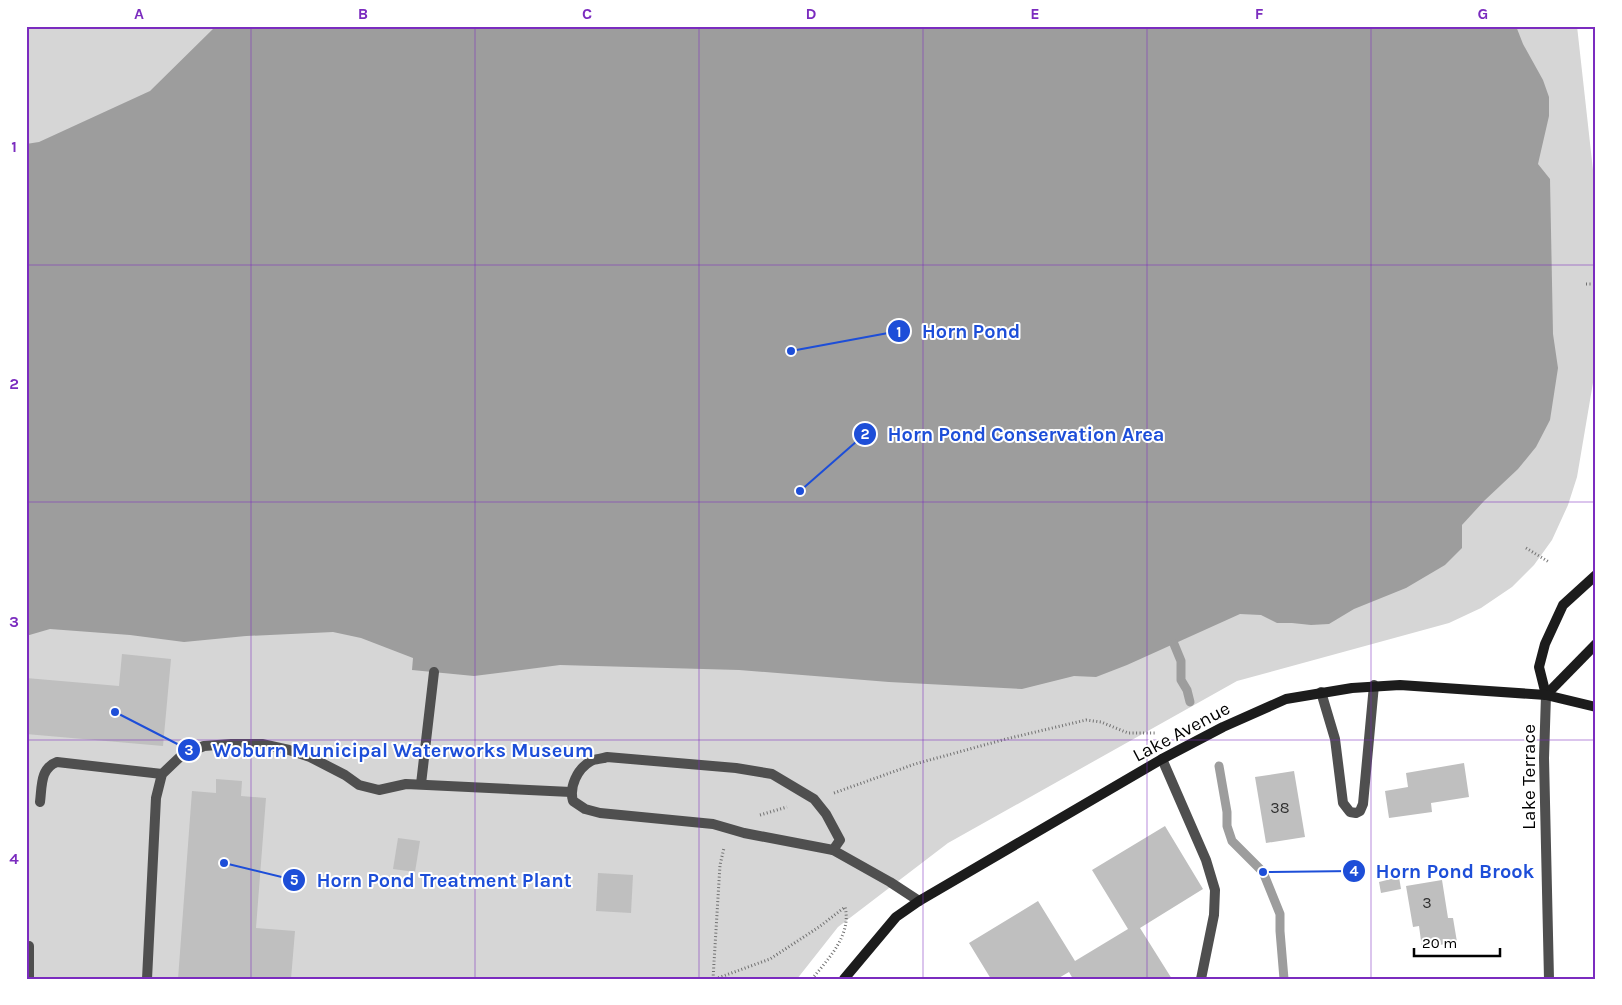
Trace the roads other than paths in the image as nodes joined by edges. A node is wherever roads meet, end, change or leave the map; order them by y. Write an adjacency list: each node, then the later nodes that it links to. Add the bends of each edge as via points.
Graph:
1 (1596, 575): 6 (street, via 1563,605 1545,644 1538,668)
2 (1596, 644): 6 (street)
3 (434, 672): 10 (street)
4 (1374, 686): 5 (street, Lake Avenue); 5 (street, via 1363,804 1356,813 1350,812 1343,803 1335,739); 6 (street, Lake Avenue)
5 (1321, 692): 8 (street, Lake Avenue, via 1286,699)
6 (1546, 695): 7 (street, Lake Avenue); 20 (street, Lake Terrace, via 1544,758)
7 (1596, 706)
8 (1162, 758): 14 (street, Lake Avenue); 19 (street, via 1206,860 1215,890 1214,914)
9 (162, 774): 10 (street, via 182,755 204,746 262,744 310,757 359,785 379,790); 12 (street, via 56,762 44,772); 17 (street, via 156,798)
10 (421, 784): 11 (street)
11 (571, 792): 13 (street, via 573,801 600,813 713,824); 13 (street, via 574,781 590,762 607,757 772,774 814,799 840,840)
12 (40, 802)
13 (834, 850): 14 (street)
14 (919, 901): 18 (street, Lake Avenue, via 896,917)
15 (29, 946): 16 (street)
16 (29, 979)
17 (147, 979)
18 (844, 979)
19 (1201, 979)
20 (1549, 979)

